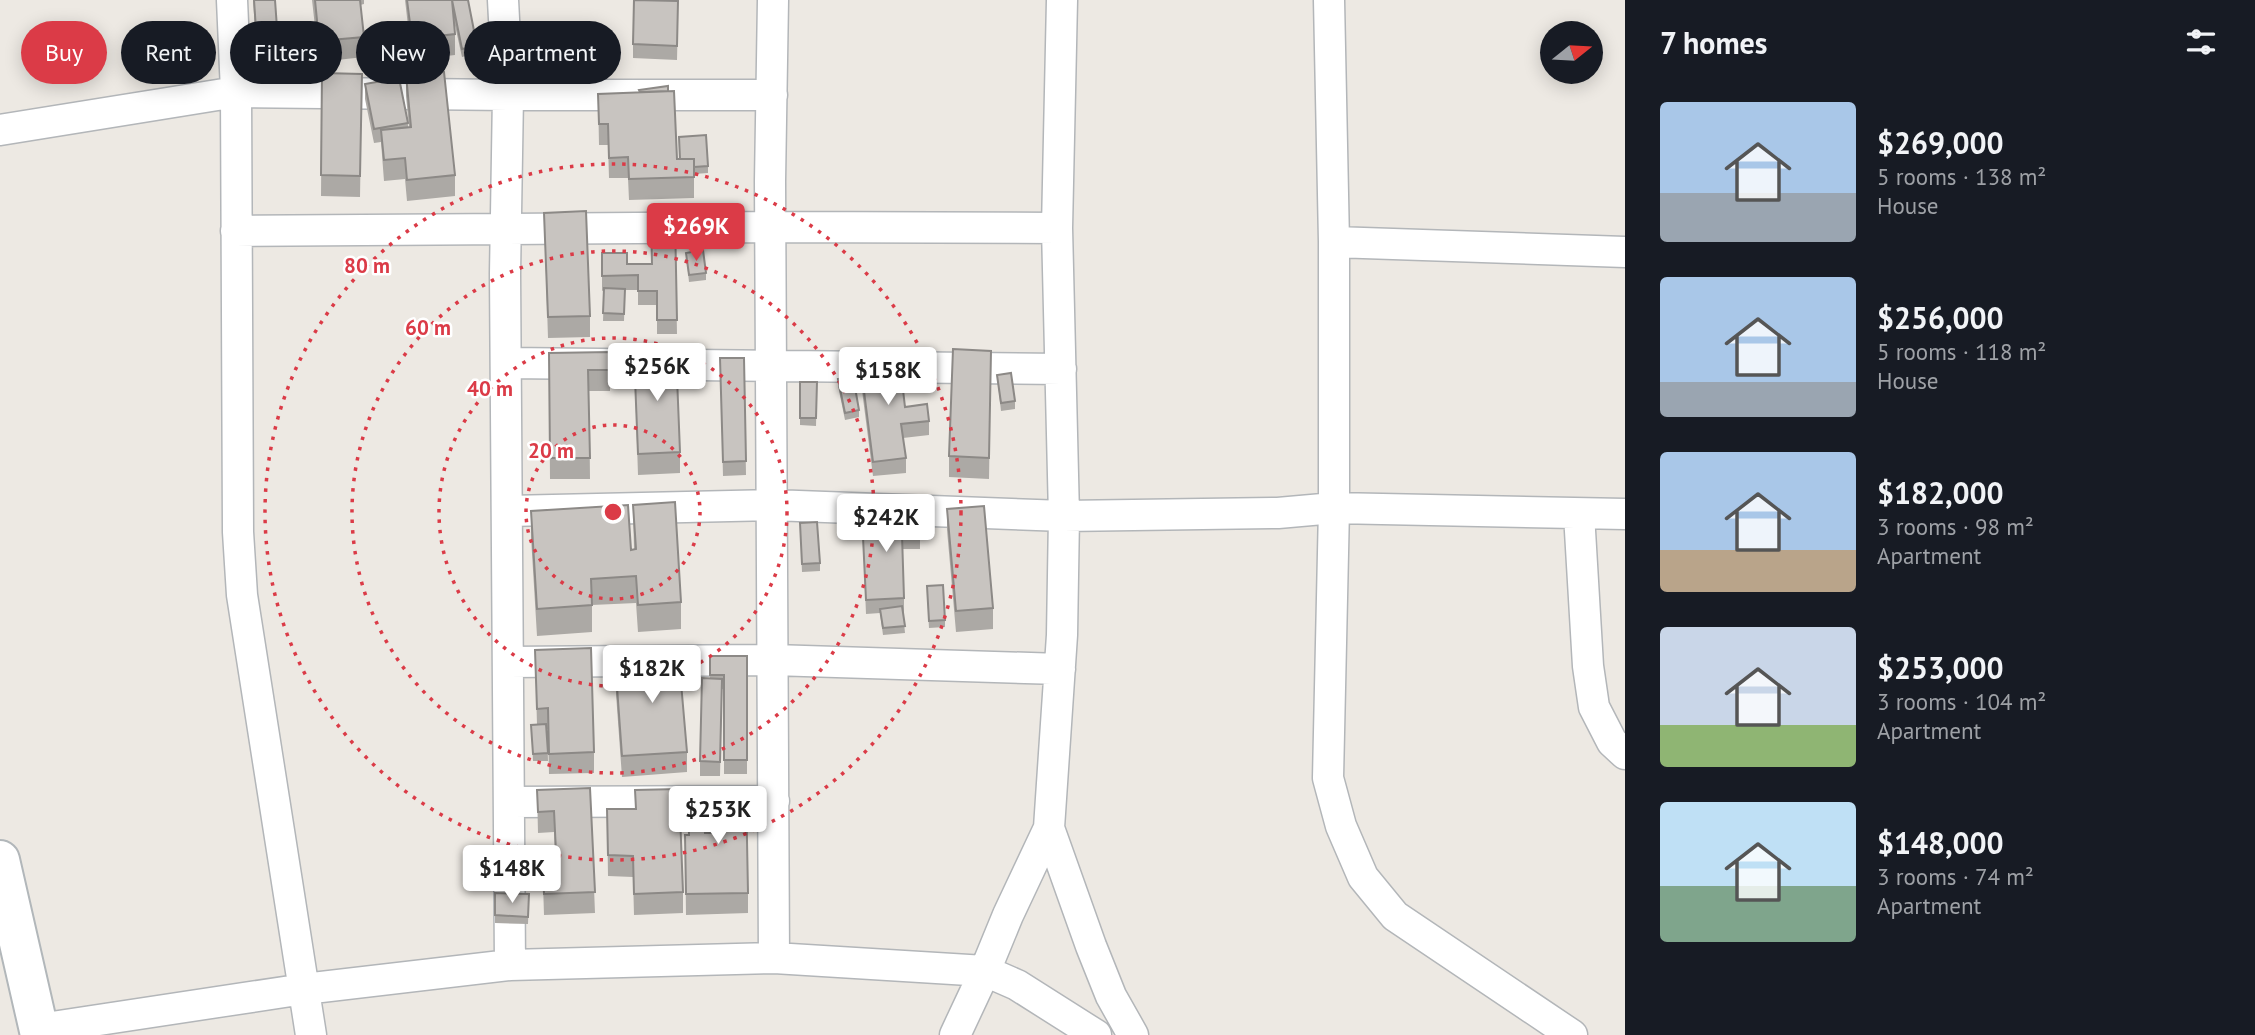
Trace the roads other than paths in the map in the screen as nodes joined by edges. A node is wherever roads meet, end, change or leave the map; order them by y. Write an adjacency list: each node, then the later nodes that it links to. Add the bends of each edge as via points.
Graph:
1 (232, 0): 6 (street)
2 (503, 0): 7 (street)
3 (774, 0): 8 (street)
4 (1062, 0): 11 (street)
5 (1329, 0): 14 (street)
6 (236, 92): 7 (street); 9 (street); 13 (street)
7 (509, 95): 8 (street); 12 (street)
8 (772, 95): 10 (street)
9 (0, 130)
10 (770, 227): 11 (street); 12 (street); 17 (street)
11 (1057, 228): 18 (street)
12 (506, 230): 13 (street); 16 (street)
13 (236, 231): 36 (street, via 242,594)
14 (1334, 242): 15 (street); 20 (street)
15 (1625, 252)
16 (507, 363): 17 (street); 21 (street)
17 (771, 366): 18 (street); 19 (street)
18 (1061, 369): 24 (street)
19 (772, 505): 21 (street); 24 (street); 25 (street)
20 (1334, 508): 22 (street); 24 (street); 42 (street, via 1328,778 1340,826 1363,877 1395,916)
21 (508, 511): 26 (street)
22 (1579, 514): 23 (street); 28 (street, via 1594,707 1612,742)
23 (1625, 514)
24 (1064, 516): 27 (street)
25 (773, 660): 26 (street); 27 (street); 29 (street)
26 (509, 662): 30 (street)
27 (1060, 669): 31 (street)
28 (1625, 754)
29 (774, 801): 30 (street); 33 (street)
30 (509, 802): 34 (street)
31 (1049, 828): 35 (street); 41 (street, via 1111,996)
32 (0, 860): 37 (street)
33 (774, 958): 34 (street); 35 (street)
34 (510, 965): 36 (street)
35 (985, 971): 39 (street); 40 (street, via 1017,985)
36 (304, 989): 37 (street); 38 (street)
37 (39, 1032)
38 (311, 1035)
39 (955, 1035)
40 (1096, 1035)
41 (1133, 1035)
42 (1572, 1035)

